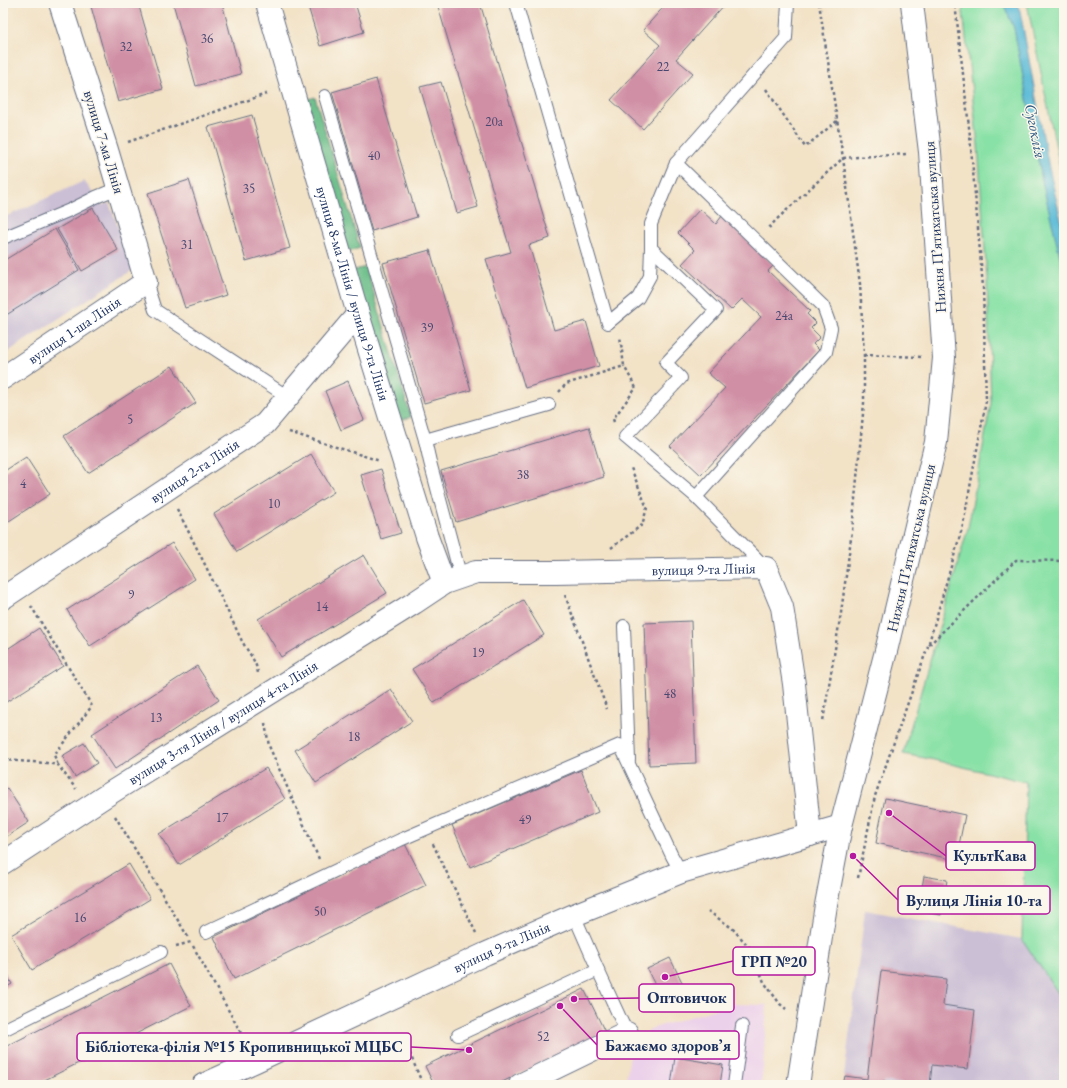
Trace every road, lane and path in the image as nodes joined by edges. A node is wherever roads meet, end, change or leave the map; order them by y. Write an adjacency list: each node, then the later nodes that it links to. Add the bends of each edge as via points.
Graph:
1 (60, 3): 11 (street, вулиця 7-ма Лінія)
2 (266, 3): 7 (street, вулиця 8-ма Лінія / вулиця 9-та Лінія)
3 (516, 3): 21 (lane, via 608,323)
4 (788, 3): 14 (lane, via 786,38)
5 (819, 3): 10 (path)
6 (912, 3): 12 (street, Нижня Пʼятихатська вулиця)
7 (291, 85): 11 (path); 20 (street, вулиця 8-ма Лінія / вулиця 9-та Лінія)
8 (768, 93): 10 (path, via 804,147)
9 (325, 96): 30 (lane)
10 (838, 121): 13 (path)
11 (107, 150): 15 (street, вулиця 7-ма Лінія)
12 (930, 152): 13 (path); 23 (street, Нижня Пʼятихатська вулиця)
13 (843, 158): 16 (path); 22 (path, via 860,284)
14 (676, 163): 18 (lane, via 651,224); 34 (lane, via 823,306 831,328 826,352)
15 (118, 188): 17 (lane); 19 (street, вулиця 7-ма Лінія)
16 (776, 220)
17 (3, 238)
18 (651, 248): 21 (lane, via 650,276 638,298); 34 (lane, via 716,310 666,363 681,378 625,437)
19 (146, 282): 25 (street, вулиця 1-ша Лінія); 26 (lane, via 155,310)
20 (358, 314): 26 (street, вулиця 2-га Лінія); 32 (street, вулиця 8-ма Лінія / вулиця 9-та Лінія)
21 (618, 316): 24 (path)
22 (864, 355): 23 (path); 45 (path, via 864,403 852,531)
23 (944, 358): 50 (street, Нижня Пʼятихатська вулиця, via 936,442)
24 (624, 366): 27 (path, via 566,384); 29 (path, via 636,388 613,419)
25 (3, 378)
26 (288, 397): 28 (street, вулиця 2-га Лінія)
27 (548, 405): 30 (lane)
28 (265, 424): 32 (path); 33 (street, вулиця 2-га Лінія)
29 (615, 426)
30 (425, 440): 39 (lane)
31 (631, 467): 37 (path, via 647,508 642,525 612,547)
32 (407, 469): 39 (street, вулиця 8-ма Лінія / вулиця 9-та Лінія, via 427,537)
33 (167, 488): 40 (street, вулиця 2-га Лінія); 43 (path, via 244,646 258,667)
34 (696, 497): 36 (lane)
35 (1064, 562): 42 (path, via 1016,560)
36 (766, 568): 37 (street, вулиця 9-та Лінія); 52 (street, вулиця 9-та Лінія, via 782,607 794,684)
37 (588, 571): 38 (street, вулиця 9-та Лінія)
38 (556, 572): 39 (street, вулиця 9-та Лінія, via 476,572); 44 (path)
39 (453, 580): 43 (street, вулиця 3-тя Лінія / вулиця 4-та Лінія)
40 (11, 592): 47 (path, via 92,706 54,754)
41 (624, 626): 48 (lane)
42 (928, 646)
43 (261, 698): 49 (street, вулиця 3-тя Лінія / вулиця 4-та Лінія); 54 (path, via 269,746)
44 (608, 711)
45 (822, 723)
46 (3, 760): 47 (path)
47 (58, 765): 49 (path)
48 (630, 765): 51 (lane, via 620,745); 56 (lane)
49 (89, 807): 55 (street, вулиця 3-тя Лінія / вулиця 4-та Лінія)
50 (841, 826): 52 (street, вулиця 9-та Лінія); 64 (street, Нижня Пʼятихатська вулиця)
51 (426, 829): 59 (lane); 61 (path)
52 (810, 835): 56 (street, вулиця 9-та Лінія)
53 (128, 836): 69 (path, via 191,942)
54 (313, 843)
55 (3, 863)
56 (681, 872): 58 (street, вулиця 9-та Лінія)
57 (708, 911): 64 (path, via 732,928 750,949 764,982 780,1004)
58 (574, 916): 61 (street, вулиця 9-та Лінія); 62 (lane)
59 (206, 932)
60 (161, 952): 65 (lane)
61 (485, 954): 69 (street, вулиця 9-та Лінія)
62 (598, 970): 66 (lane); 67 (lane)
63 (742, 1026): 73 (lane)
64 (806, 1026): 74 (street, Нижня Пʼятихатська вулиця)
65 (3, 1030)
66 (628, 1033): 72 (street)
67 (458, 1035)
68 (405, 1042): 71 (path)
69 (256, 1061): 70 (street, вулиця 9-та Лінія)
70 (203, 1085)
71 (423, 1085)
72 (520, 1085)
73 (734, 1085)
74 (798, 1085)

